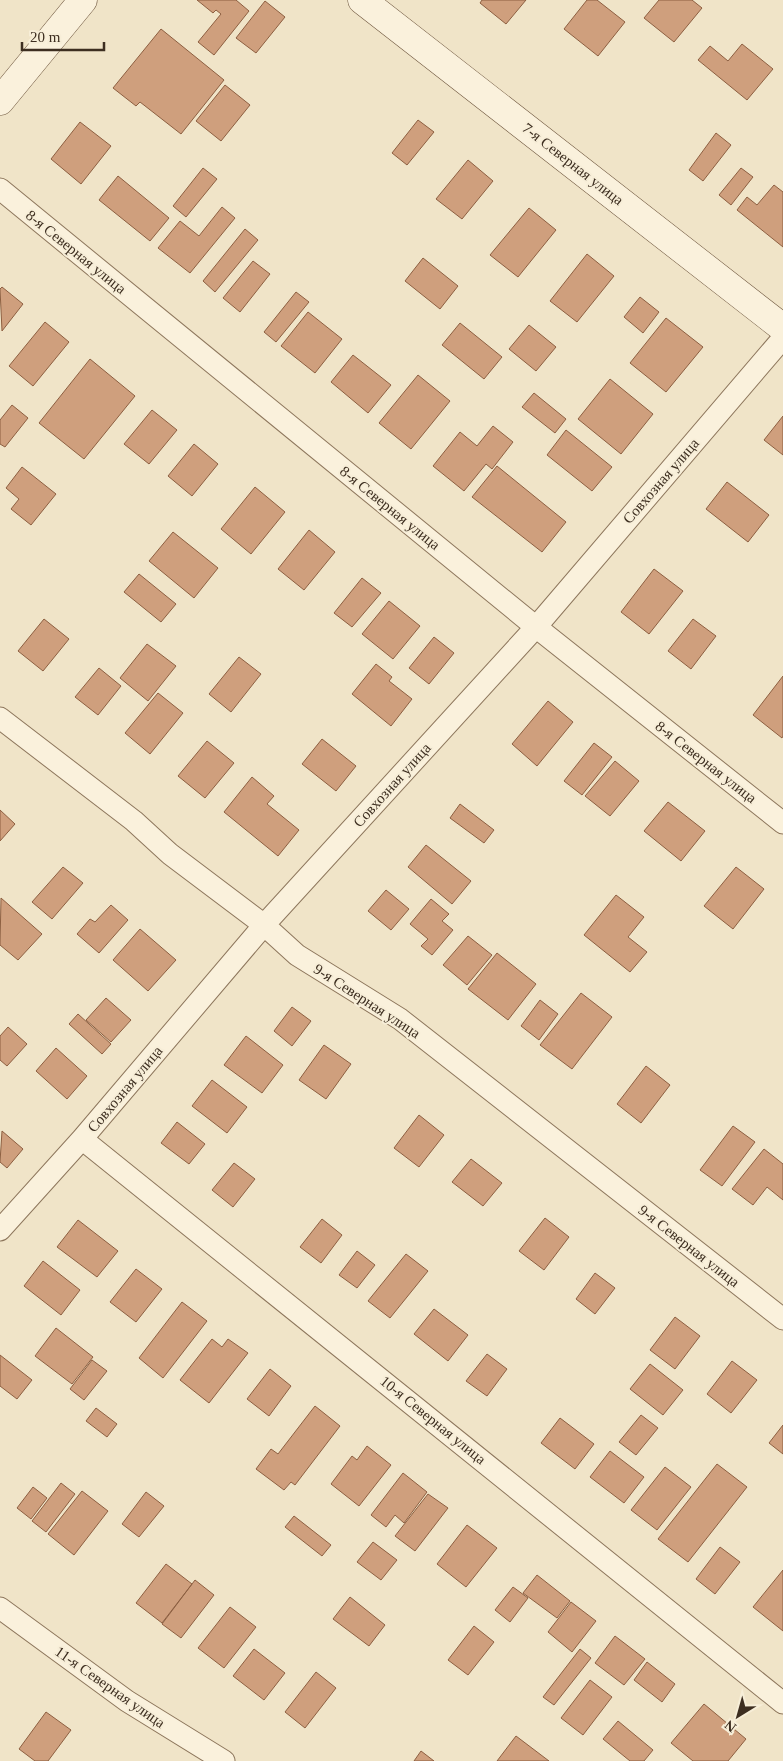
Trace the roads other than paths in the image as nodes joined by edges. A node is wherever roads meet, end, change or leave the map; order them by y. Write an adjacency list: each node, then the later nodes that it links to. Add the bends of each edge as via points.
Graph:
1 (83, 0): 3 (main road)
2 (362, 0): 5 (main road, 7-я Северная улица)
3 (0, 101)
4 (0, 189): 7 (street, 8-я Северная улица)
5 (783, 328)
6 (783, 338): 7 (street, Совхозная улица)
7 (536, 627): 9 (street, 8-я Северная улица); 10 (street, Совхозная улица)
8 (0, 718): 10 (street, 9-я Северная улица)
9 (783, 823)
10 (264, 925): 11 (street, Совхозная улица); 13 (street, 9-я Северная улица, via 327,976 400,1019)
11 (82, 1139): 12 (street, Совхозная улица); 15 (street, 10-я Северная улица)
12 (0, 1230)
13 (783, 1319)
14 (0, 1608): 16 (street, 11-я Северная улица, via 127,1701)
15 (783, 1703)
16 (224, 1761)

